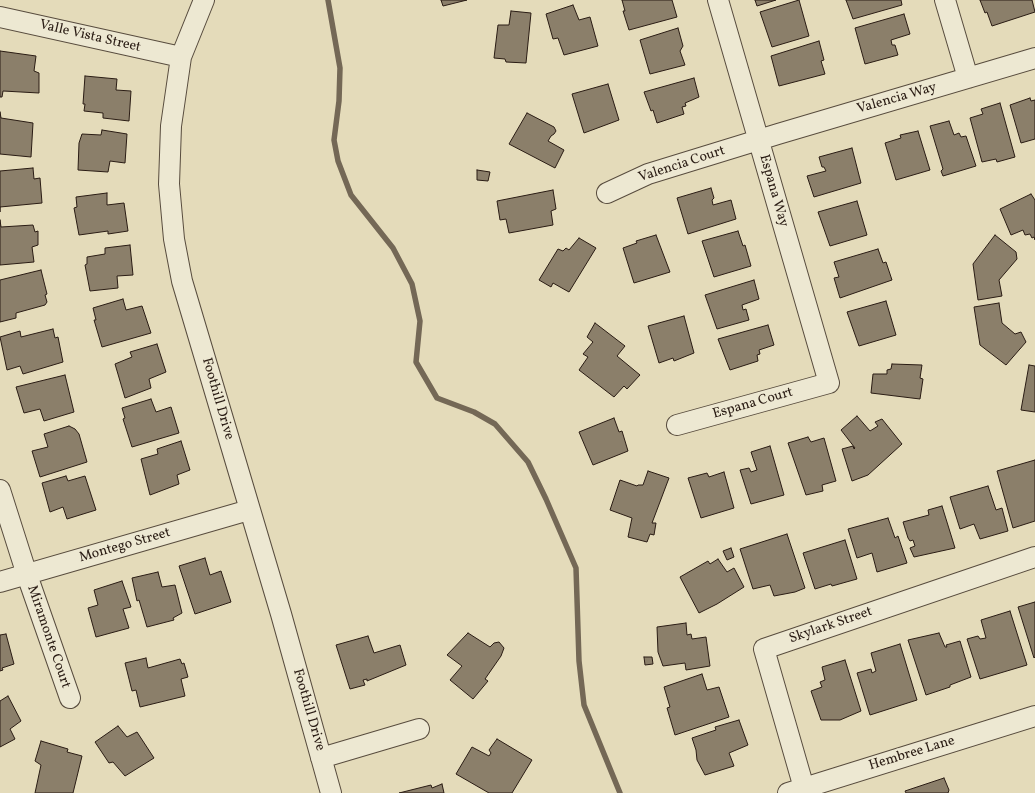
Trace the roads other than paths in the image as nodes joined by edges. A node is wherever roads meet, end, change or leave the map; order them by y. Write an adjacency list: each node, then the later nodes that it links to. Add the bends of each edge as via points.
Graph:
1 (204, 0): 5 (street, Foothill Drive)
2 (718, 0): 8 (street, Espana Way)
3 (945, 0): 7 (street)
4 (0, 17): 5 (street, Valle Vista Street)
5 (180, 57): 13 (street, Foothill Drive, via 170,141 169,184 174,239 182,281)
6 (1035, 58): 7 (street, Valencia Way)
7 (968, 78): 8 (street, Valencia Way)
8 (759, 140): 9 (street, Valencia Court, via 648,174); 10 (street, Espana Way)
9 (607, 193)
10 (829, 383): 11 (street, Espana Court)
11 (676, 425)
12 (0, 490): 15 (street, Miramonte Court)
13 (249, 510): 15 (street, Montego Street); 20 (street, Foothill Drive)
14 (1035, 557): 21 (street, Skylark Street, via 764,649)
15 (26, 575): 16 (street, Montego Street); 17 (street, Miramonte Court)
16 (0, 582)
17 (70, 698)
18 (1035, 716): 21 (street, Hembree Lane)
19 (419, 729): 20 (street)
20 (321, 758): 22 (street, Foothill Drive)
21 (796, 790)
22 (331, 793)

